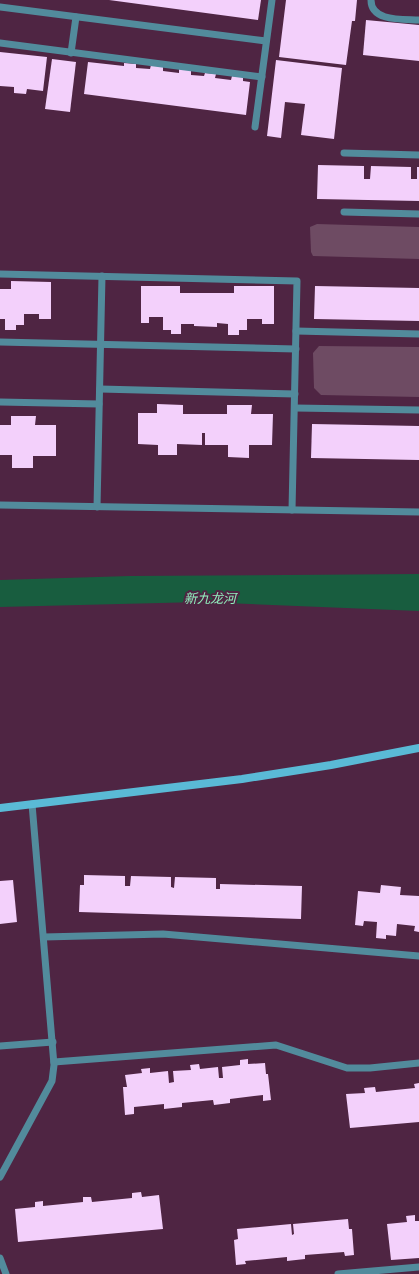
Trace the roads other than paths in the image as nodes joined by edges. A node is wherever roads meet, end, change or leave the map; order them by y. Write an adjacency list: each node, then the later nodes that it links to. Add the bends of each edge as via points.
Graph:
1 (272, 0): 6 (lane)
2 (371, 0): 5 (lane, via 373,10 383,17)
3 (0, 7): 4 (lane)
4 (76, 17): 6 (lane); 8 (lane)
5 (419, 20)
6 (266, 41): 9 (lane)
7 (0, 44): 8 (lane)
8 (71, 53): 9 (lane)
9 (262, 77): 10 (lane)
10 (255, 127)
11 (344, 154): 12 (lane)
12 (419, 155)
13 (344, 212): 14 (lane)
14 (419, 214)
15 (0, 274): 16 (lane)
16 (102, 276): 17 (lane, via 297,281); 20 (lane)
17 (296, 331): 18 (lane); 21 (lane)
18 (419, 334)
19 (0, 342): 20 (lane)
20 (101, 345): 21 (lane); 22 (lane)
21 (296, 349): 23 (lane)
22 (100, 389): 23 (lane); 25 (lane)
23 (295, 394): 26 (lane)
24 (0, 402): 25 (lane)
25 (99, 404): 29 (lane)
26 (295, 408): 27 (lane); 30 (lane)
27 (419, 410)
28 (0, 506): 29 (lane)
29 (97, 507): 30 (lane)
30 (292, 510): 31 (lane)
31 (419, 512)
32 (419, 748): 33 (street, via 242,779)
33 (32, 804): 34 (street); 35 (lane)
34 (0, 808)
35 (44, 937): 36 (lane, via 163,934); 37 (lane)
36 (419, 956)
37 (53, 1042): 38 (lane); 39 (lane)
38 (0, 1046)
39 (54, 1062): 40 (lane, via 276,1044 347,1068); 41 (lane, via 52,1081)
40 (419, 1064)
41 (0, 1177)
42 (0, 1258): 44 (lane)
43 (419, 1267): 45 (lane)
44 (6, 1274)
45 (338, 1274)

